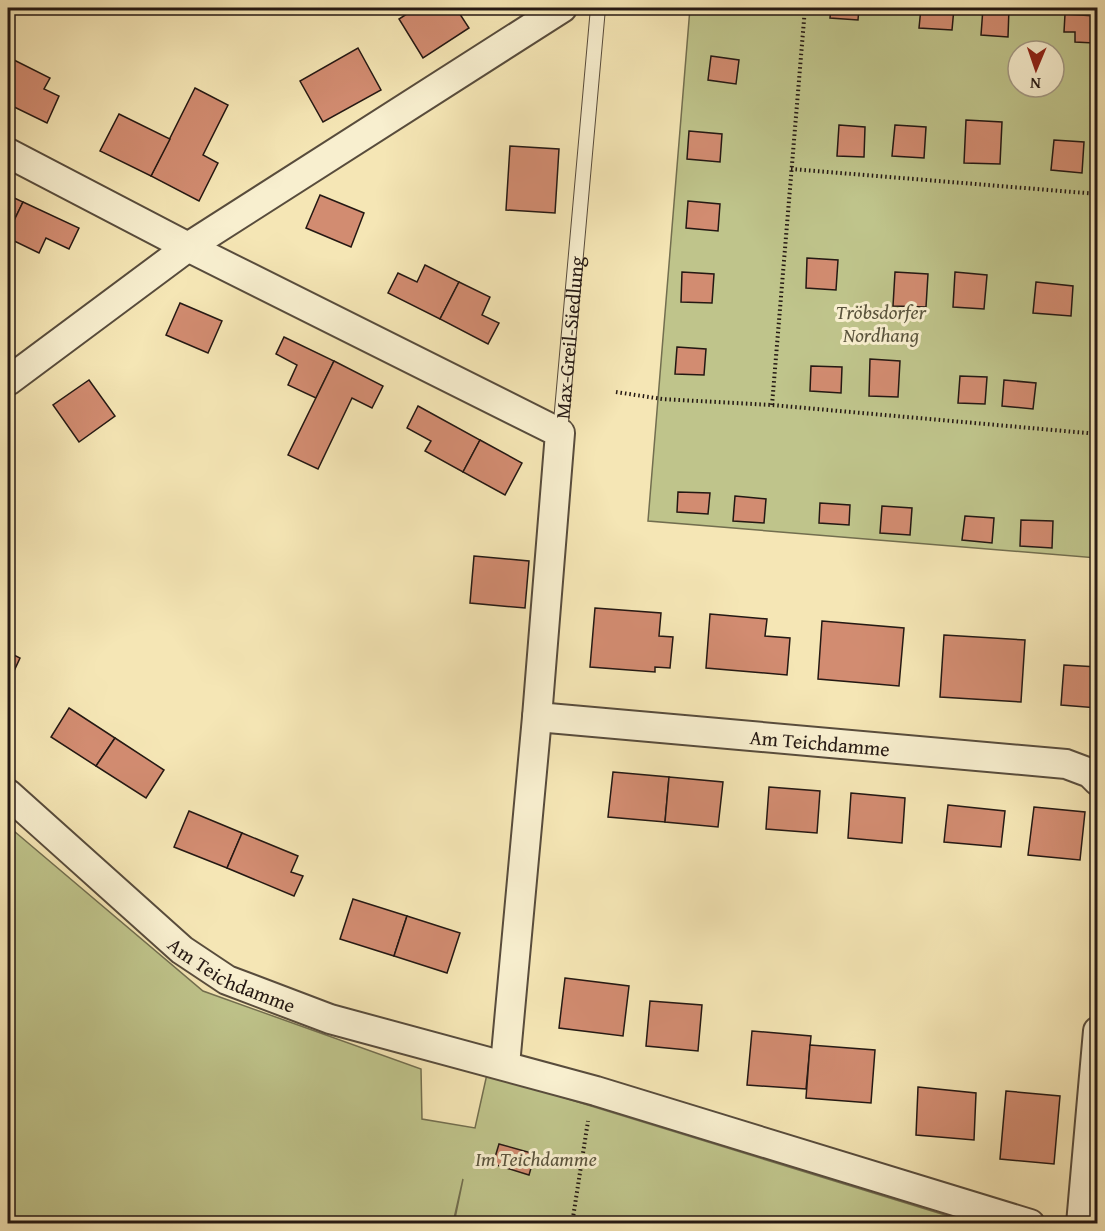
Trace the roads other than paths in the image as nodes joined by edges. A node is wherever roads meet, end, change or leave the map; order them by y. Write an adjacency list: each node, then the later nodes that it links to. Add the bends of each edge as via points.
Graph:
1 (562, 8): 4 (street)
2 (598, 8): 6 (lane, Max-Greil-Siedlung)
3 (8, 153): 4 (street, Max-Greil-Siedlung)
4 (188, 247): 5 (street); 6 (street, Max-Greil-Siedlung)
5 (8, 381)
6 (560, 433): 7 (street)
7 (537, 717): 8 (street, Am Teichdamme, via 1066,764 1090,773); 11 (street)
8 (1098, 781)
9 (8, 794): 11 (street, Am Teichdamme, via 182,950 227,980 330,1019)
10 (1098, 1030): 13 (street)
11 (504, 1065): 12 (street, Am Teichdamme)
12 (1030, 1224)
13 (1081, 1224)

